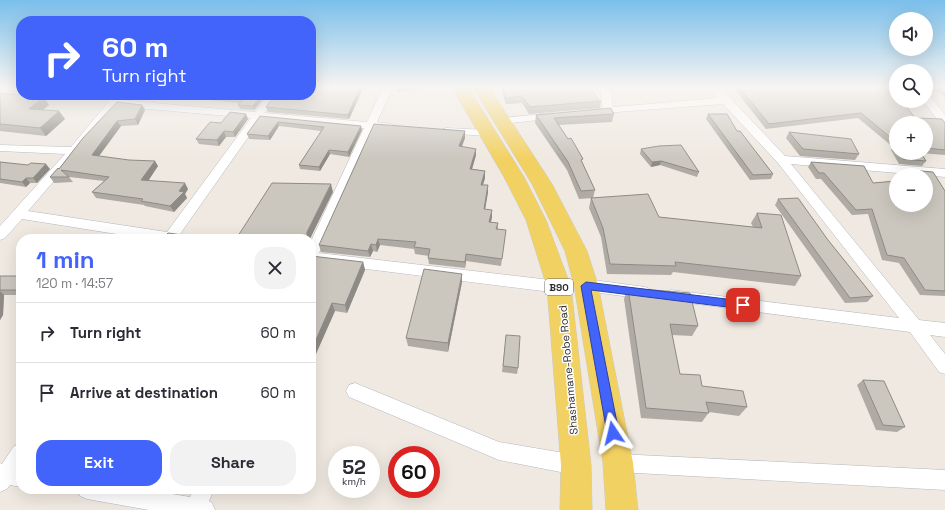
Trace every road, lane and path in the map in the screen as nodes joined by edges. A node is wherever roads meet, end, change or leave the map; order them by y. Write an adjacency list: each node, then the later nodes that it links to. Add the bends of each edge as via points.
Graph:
1 (106, 111): 19 (street)
2 (221, 111): 11 (street)
3 (262, 111): 11 (street)
4 (378, 111): 14 (street)
5 (481, 111): 15 (main road, Shashamane-Robe Road / B90)
6 (489, 111): 15 (main road, Shashamane-Robe Road / B90)
7 (602, 111): 10 (street)
8 (735, 111): 20 (street)
9 (936, 111): 13 (street)
10 (586, 113)
11 (259, 115): 14 (street); 24 (street)
12 (563, 115): 15 (street)
13 (945, 122)
14 (372, 126): 16 (street); 26 (street)
15 (495, 127): 17 (street); 28 (main road, Shashamane-Robe Road / B90, via 545,190 576,251); 29 (main road, Shashamane-Robe Road / B90, via 514,178 536,220)
16 (402, 128)
17 (433, 130)
18 (0, 148): 19 (street)
19 (74, 151): 22 (street)
20 (782, 159): 21 (street); 30 (street)
21 (945, 173)
22 (19, 214): 23 (street); 25 (street)
23 (142, 234)
24 (176, 234)
25 (0, 235)
26 (316, 245)
27 (316, 257): 29 (street)
28 (586, 286): 30 (street); 35 (main road, Shashamane-Robe Road / B90)
29 (559, 287): 36 (main road, Shashamane-Robe Road / B90)
30 (915, 327): 31 (street); 32 (street)
31 (945, 330)
32 (945, 367)
33 (355, 391): 36 (street, via 499,451)
34 (16, 462): 37 (street)
35 (618, 463): 38 (street); 43 (main road, Shashamane-Robe Road / B90)
36 (576, 465): 42 (main road, Shashamane-Robe Road / B90)
37 (7, 477)
38 (945, 480)
39 (115, 494): 41 (street)
40 (202, 494): 41 (street)
41 (198, 509)
42 (576, 510)
43 (622, 510)

